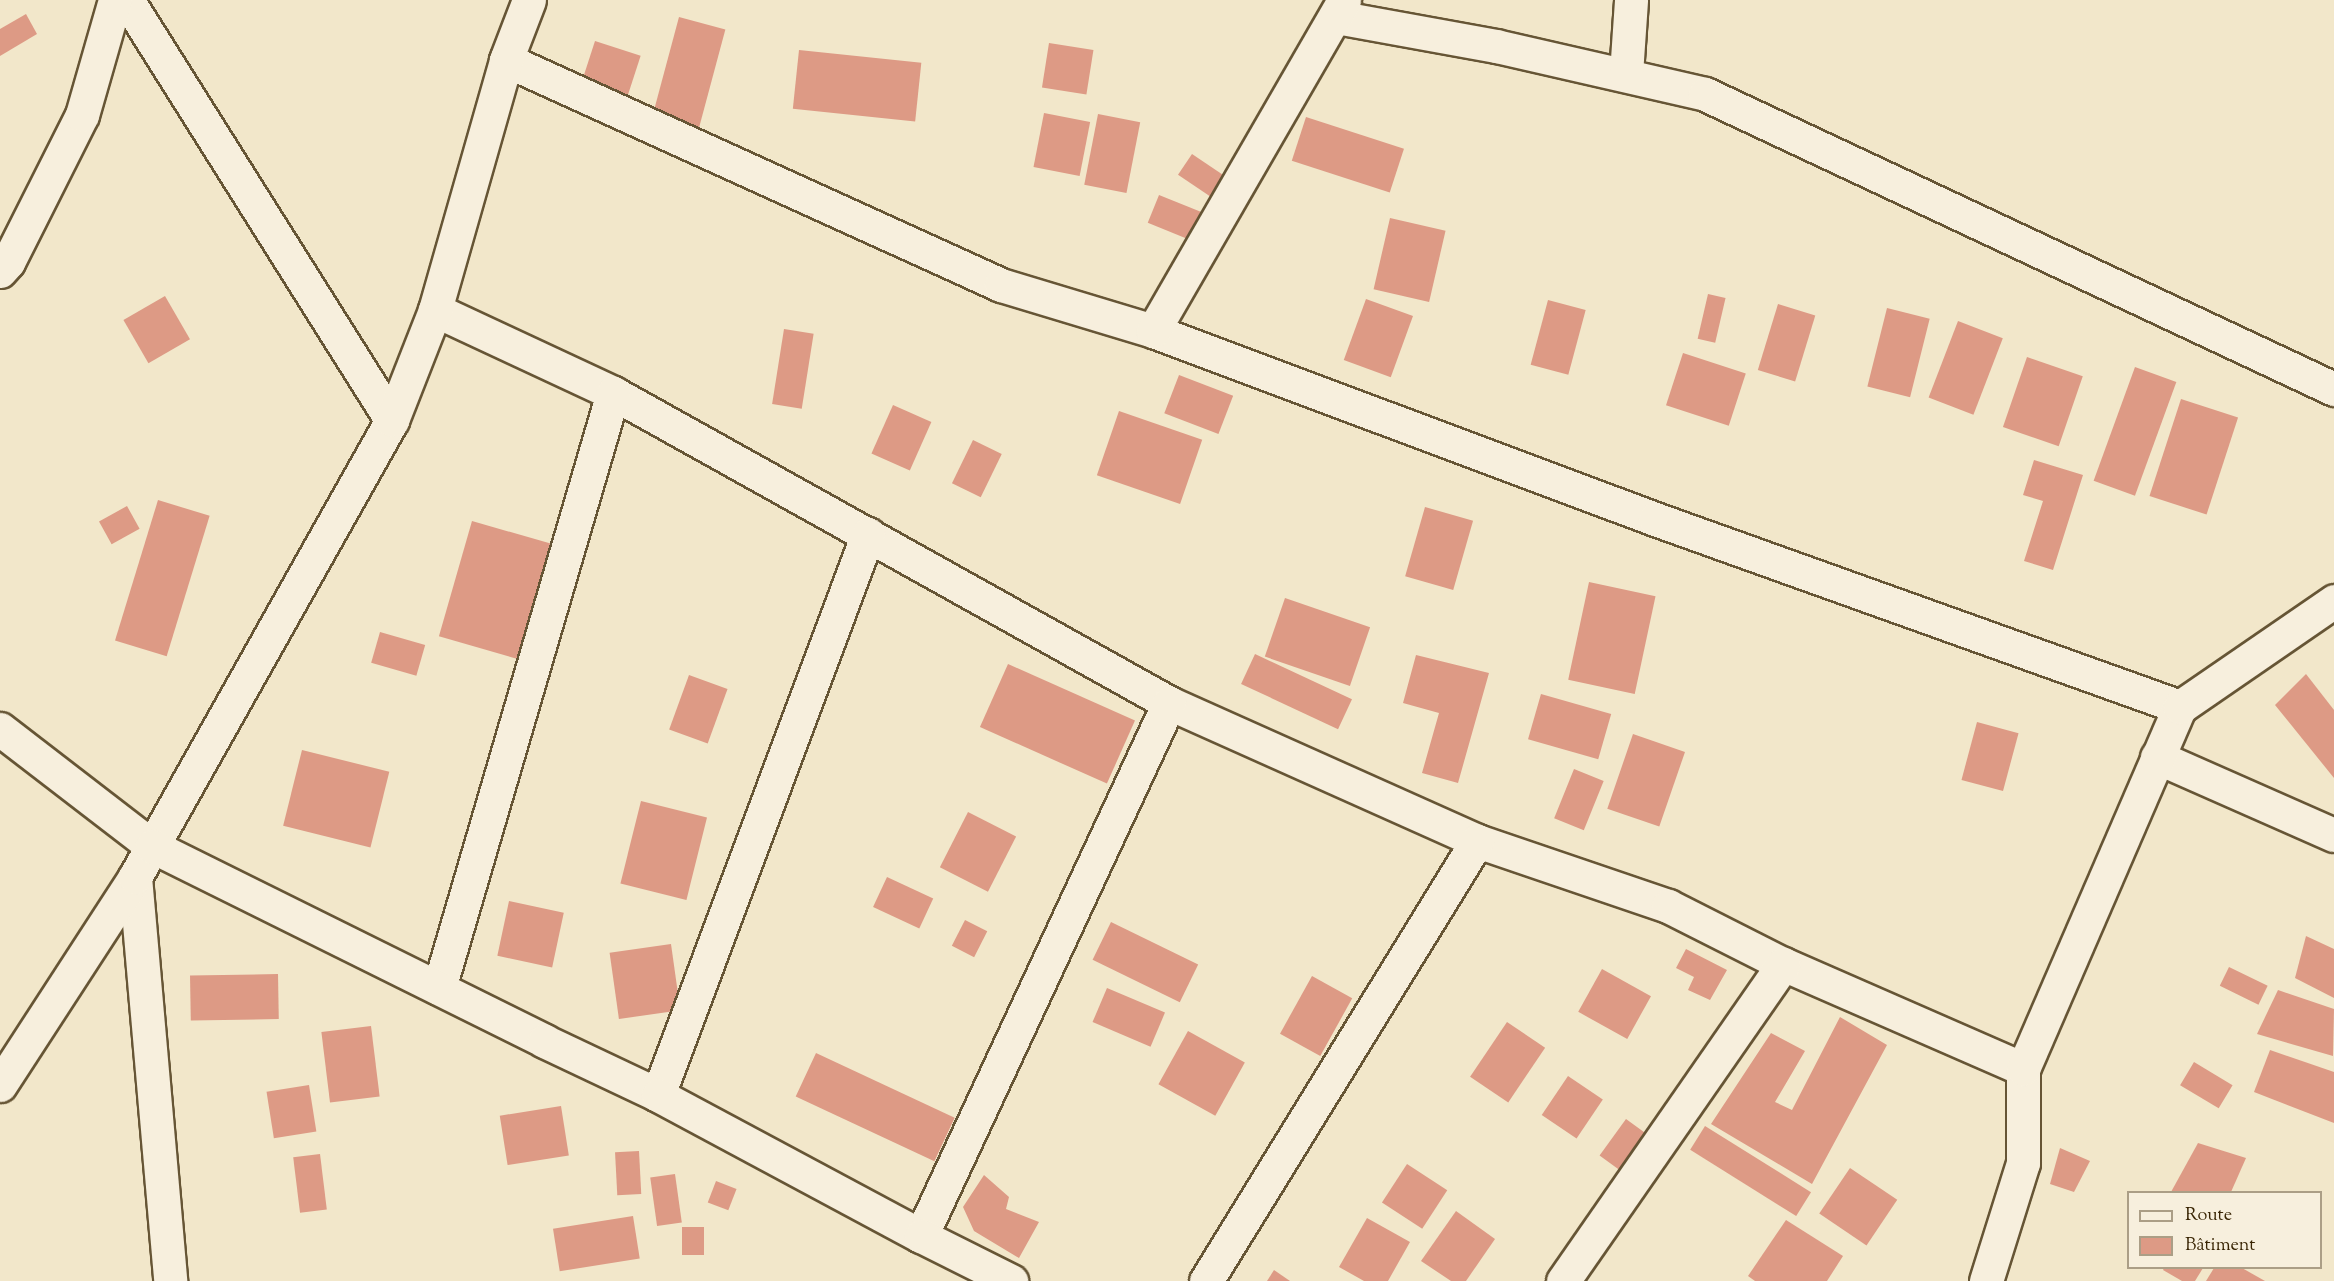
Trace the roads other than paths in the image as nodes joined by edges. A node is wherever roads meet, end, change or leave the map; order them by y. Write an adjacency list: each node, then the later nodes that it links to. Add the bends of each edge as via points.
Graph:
1 (115, 0): 8 (street, via 82,115)
2 (127, 0): 13 (street)
3 (529, 0): 6 (street)
4 (1631, 0): 7 (street)
5 (1340, 8): 7 (street); 10 (street)
6 (506, 60): 9 (street); 10 (street, via 1001,285)
7 (1626, 74): 11 (street, via 1705,94)
8 (0, 271)
9 (435, 310): 12 (street); 13 (street)
10 (1153, 331): 17 (street, via 1655,519)
11 (2334, 390)
12 (613, 393): 14 (street); 25 (street)
13 (392, 420): 22 (street)
14 (868, 534): 16 (street); 28 (street)
15 (2334, 601): 17 (street)
16 (1169, 704): 21 (street); 29 (street)
17 (2180, 706): 19 (street)
18 (0, 729): 22 (street)
19 (2157, 757): 20 (street); 26 (street)
20 (2334, 835)
21 (1477, 842): 24 (street, via 1668,906); 32 (street)
22 (152, 846): 23 (street); 25 (street)
23 (135, 876): 27 (street); 30 (street)
24 (1783, 964): 26 (street); 33 (street)
25 (439, 988): 28 (street)
26 (2024, 1069): 34 (street, via 2024,1163)
27 (0, 1085)
28 (658, 1095): 29 (street)
29 (921, 1236): 31 (street)
30 (170, 1281)
31 (1011, 1281)
32 (1206, 1281)
33 (1563, 1281)
34 (1986, 1281)

